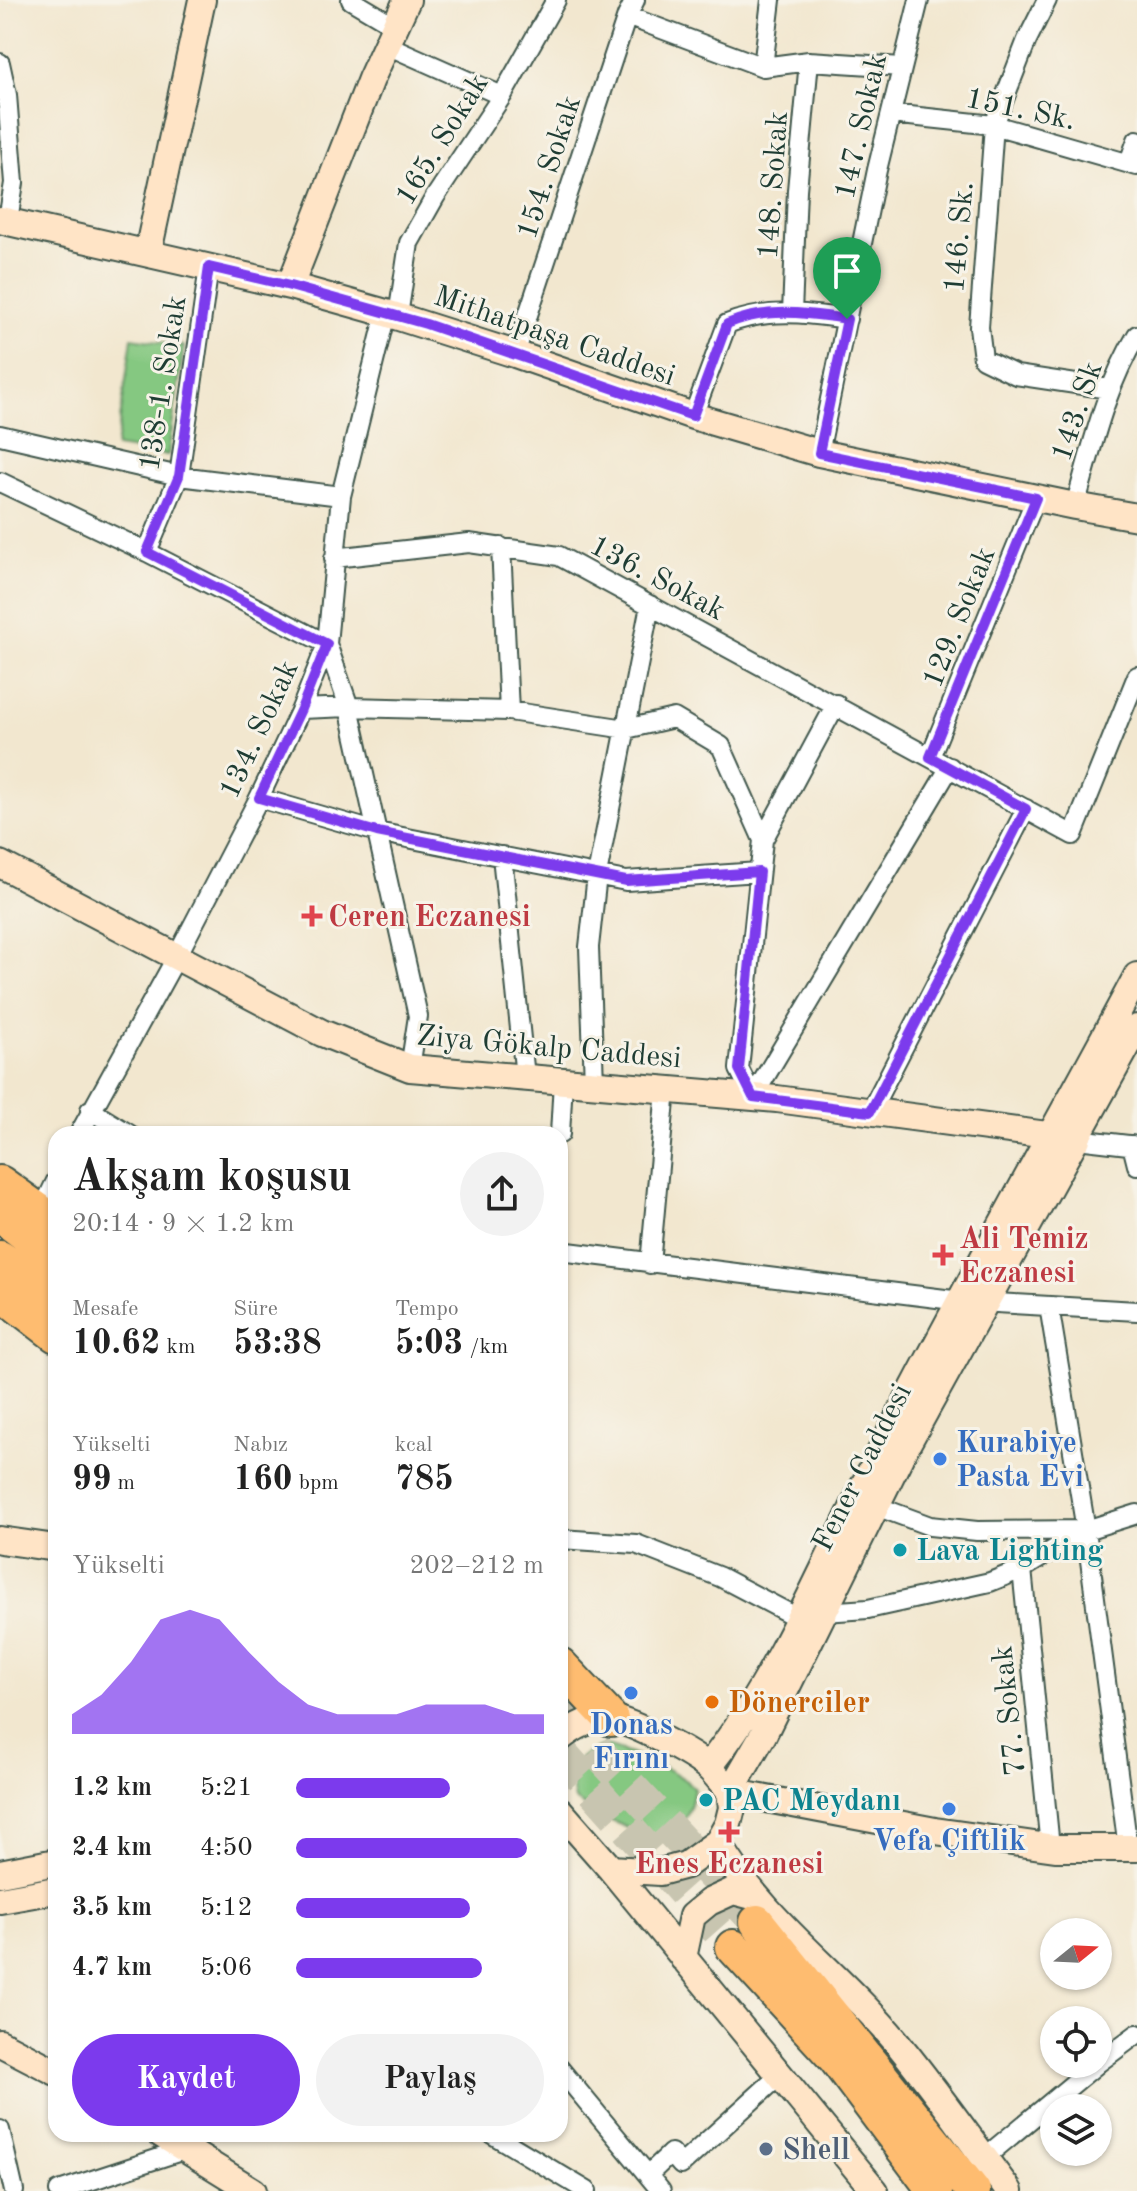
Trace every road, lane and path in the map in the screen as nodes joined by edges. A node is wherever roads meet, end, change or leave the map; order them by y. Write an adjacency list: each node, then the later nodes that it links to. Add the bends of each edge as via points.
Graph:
1 (202, 0): 20 (street)
2 (351, 0): 9 (street)
3 (407, 0): 9 (street)
4 (556, 0): 14 (street, 165. Sokak)
5 (771, 0): 12 (street, 148. Sokak)
6 (919, 0): 13 (street, 147. Sokak)
7 (1047, 0): 16 (street, 146. Sk.)
8 (631, 8): 12 (street); 27 (street, 154. Sokak)
9 (391, 35): 14 (street); 22 (street)
10 (809, 61): 12 (street); 13 (street); 23 (street, 148. Sokak)
11 (0, 63): 19 (street, via 14,183)
12 (763, 67)
13 (902, 67): 15 (street, 147. Sokak)
14 (502, 96): 24 (street, 165. Sokak, via 409,243)
15 (891, 114): 16 (street, 151. Sk.); 25 (street, 147. Sokak)
16 (994, 125): 18 (street, 151. Sk.); 28 (street, 146. Sk., via 979,327 983,359 1016,375)
17 (1137, 140): 18 (street)
18 (1133, 164)
19 (4, 220): 20 (street, Mithatpaşa Caddesi)
20 (148, 252): 21 (street, Mithatpaşa Caddesi)
21 (209, 267): 22 (street, Mithatpaşa Caddesi); 32 (street, 138-1. Sokak)
22 (290, 286): 24 (street, Mithatpaşa Caddesi)
23 (792, 313): 25 (street); 29 (street, via 750,314 727,324)
24 (392, 314): 27 (street, Mithatpaşa Caddesi); 34 (street, 134. Sokak)
25 (847, 319): 31 (street, 147. Sokak)
26 (1137, 335): 28 (street, 143. Sk)
27 (515, 354): 29 (street, Mithatpaşa Caddesi)
28 (1109, 389): 36 (street, 143. Sk)
29 (693, 416): 31 (street, Mithatpaşa Caddesi)
30 (0, 435): 32 (street)
31 (819, 453): 35 (street, Mithatpaşa Caddesi)
32 (179, 476): 34 (street); 39 (street, 138-1. Sokak)
33 (0, 482): 39 (street)
34 (341, 496): 40 (street, 134. Sokak)
35 (1036, 498): 36 (street, Mithatpaşa Caddesi); 49 (street, 129. Sokak)
36 (1075, 506): 37 (street, Mithatpaşa Caddesi)
37 (1137, 517)
38 (501, 547): 40 (street, 136. Sokak, via 469,543); 41 (street, 136. Sokak, via 559,556); 47 (street)
39 (147, 552): 42 (street)
40 (334, 558): 42 (street, 134. Sokak)
41 (650, 605): 44 (street, 136. Sokak); 48 (street)
42 (327, 644): 45 (street); 46 (street, 134. Sokak)
43 (1137, 676): 52 (street, 136. Sokak, via 1073,835)
44 (836, 704): 49 (street, 136. Sokak); 54 (street)
45 (349, 707): 46 (street); 47 (street); 53 (street)
46 (301, 709): 51 (street, 134. Sokak)
47 (509, 711): 48 (street)
48 (626, 729): 54 (street, via 674,718 721,746); 58 (street)
49 (930, 757): 50 (street, 136. Sokak)
50 (950, 767): 52 (street, 136. Sokak); 67 (street)
51 (259, 798): 53 (street); 59 (street, 134. Sokak)
52 (1026, 809): 69 (street)
53 (377, 832): 55 (street); 62 (street, via 418,1016)
54 (763, 840): 57 (street)
55 (502, 856): 58 (street); 63 (street)
56 (0, 864): 59 (street, Ziya Gökalp Caddesi)
57 (759, 872): 58 (street, via 626,881); 67 (street, via 739,1069)
58 (597, 875): 65 (street, via 589,947)
59 (176, 958): 62 (street, Ziya Gökalp Caddesi, via 322,1033); 68 (street, 134. Sokak)
60 (1137, 976): 73 (street, Fener Caddesi)
61 (1137, 1028): 73 (street, Fener Caddesi)
62 (410, 1068): 63 (street, Ziya Gökalp Caddesi)
63 (525, 1077): 64 (street, Ziya Gökalp Caddesi)
64 (563, 1081): 65 (street, Ziya Gökalp Caddesi); 72 (street)
65 (594, 1083): 66 (street, Ziya Gökalp Caddesi)
66 (666, 1090): 67 (street, Ziya Gökalp Caddesi); 82 (street)
67 (753, 1097): 69 (street, Ziya Gökalp Caddesi)
68 (90, 1110): 70 (street, 134. Sokak); 71 (street)
69 (870, 1112): 73 (street, Ziya Gökalp Caddesi)
70 (83, 1126)
71 (116, 1126)
72 (560, 1126)
73 (1064, 1138): 74 (street, Ziya Gökalp Caddesi); 85 (street, Fener Caddesi)
74 (1135, 1145): 75 (street)
75 (1137, 1165)
76 (0, 1183): 78 (highway)
77 (0, 1215): 79 (highway)
78 (48, 1216)
79 (48, 1251)
80 (568, 1252): 82 (street)
81 (0, 1258): 83 (highway)
82 (650, 1264): 85 (street)
83 (48, 1290)
84 (0, 1292): 88 (highway)
85 (973, 1302): 86 (street); 89 (street, Fener Caddesi); 96 (street, Fener Caddesi, via 883,1447)
86 (1049, 1306): 87 (street); 91 (street)
87 (1137, 1311)
88 (48, 1329)
89 (876, 1506): 91 (street, via 930,1526); 96 (street, Fener Caddesi)
90 (1137, 1514): 91 (street)
91 (1086, 1530): 95 (street); 105 (street)
92 (0, 1540): 94 (street)
93 (568, 1540): 96 (street, via 636,1544)
94 (48, 1547)
95 (1022, 1569): 96 (street, via 990,1582 868,1609); 104 (street, 77. Sokak)
96 (811, 1615): 100 (street, Fener Caddesi); 101 (street, Fener Caddesi, via 763,1735)
97 (568, 1673): 98 (highway)
98 (611, 1719): 99 (street, via 591,1720); 100 (street, via 655,1736)
99 (568, 1732)
100 (708, 1767): 101 (street)
101 (730, 1792): 103 (street, Fener Caddesi, via 732,1808); 104 (street)
102 (568, 1820): 107 (street)
103 (718, 1842): 107 (street, via 686,1865 660,1872); 111 (street)
104 (1050, 1847): 105 (street)
105 (1133, 1848)
106 (48, 1864): 108 (street)
107 (611, 1869): 113 (street)
108 (0, 1873)
109 (48, 1891): 110 (street)
110 (0, 1900)
111 (756, 1910): 113 (street, via 733,1891 709,1902 692,1916); 124 (street, via 893,2038); 133 (highway)
112 (733, 1947): 132 (highway, via 836,2059)
113 (683, 1958): 118 (street)
114 (1137, 2034): 116 (street)
115 (0, 2043): 117 (street)
116 (1112, 2053)
117 (48, 2068)
118 (780, 2075): 125 (street, via 681,2165 671,2153); 131 (street)
119 (568, 2078): 125 (street)
120 (1081, 2078): 124 (street)
121 (0, 2130): 126 (street)
122 (192, 2142): 127 (street); 128 (street)
123 (505, 2142): 129 (street)
124 (984, 2158): 134 (street)
125 (649, 2174): 130 (street)
126 (14, 2191)
127 (59, 2191)
128 (253, 2191)
129 (587, 2191)
130 (661, 2191)
131 (875, 2191)
132 (935, 2191)
133 (973, 2191)
134 (1009, 2191)

